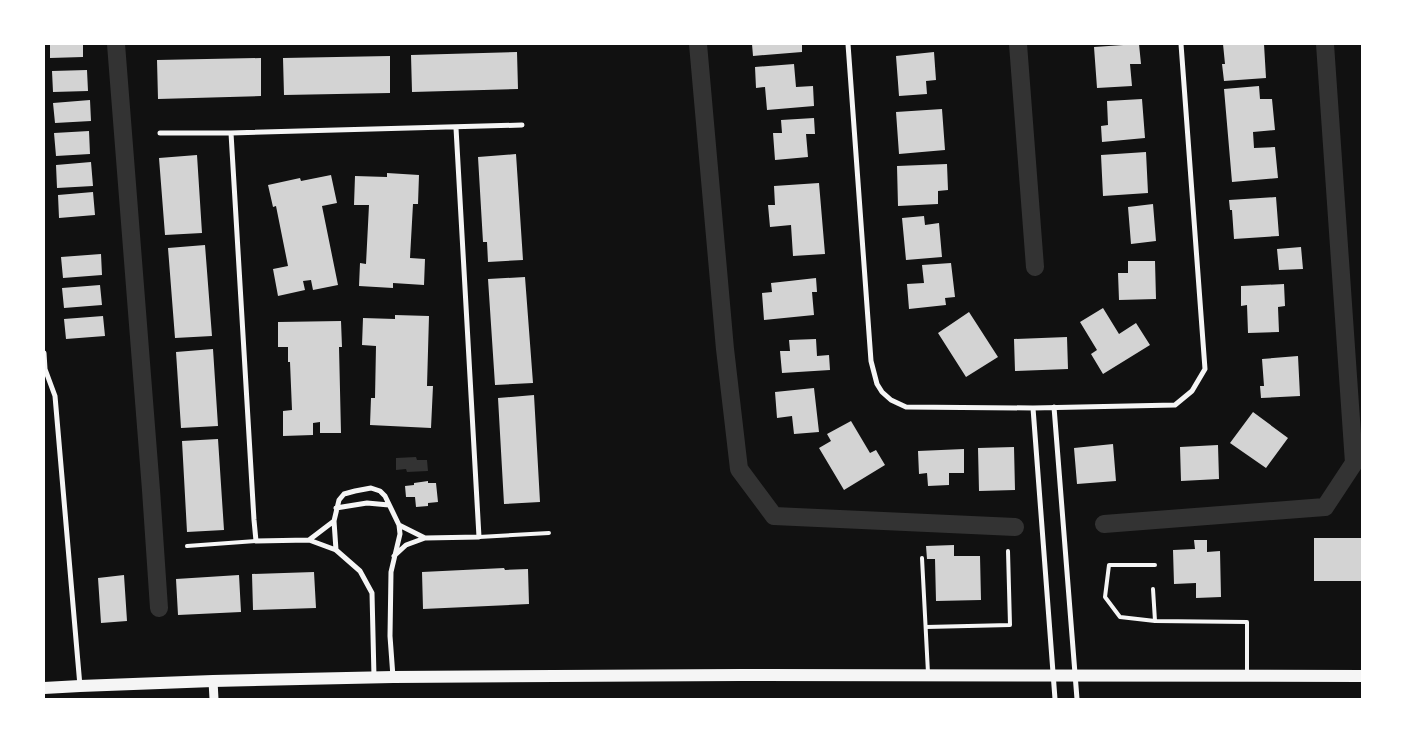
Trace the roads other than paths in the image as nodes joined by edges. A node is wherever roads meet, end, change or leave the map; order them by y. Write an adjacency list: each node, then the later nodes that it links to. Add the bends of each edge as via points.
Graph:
1 (848, 44): 10 (street, via 871,361 877,384 890,400 906,407)
2 (1180, 44): 9 (street, via 1205,369 1192,390 1175,405)
3 (522, 125): 4 (street)
4 (456, 128): 6 (street); 16 (street)
5 (160, 133): 6 (street)
6 (231, 133): 19 (street)
7 (44, 353): 8 (street)
8 (44, 369): 37 (street, via 55,396)
9 (1054, 407): 10 (street); 31 (street)
10 (1033, 408): 30 (street)
11 (389, 505): 12 (street, via 367,503); 12 (street, via 385,496 372,488 344,494); 14 (street)
12 (336, 508): 13 (street)
13 (334, 521): 18 (street); 21 (street)
14 (399, 525): 17 (street); 23 (street)
15 (549, 533): 16 (lane)
16 (479, 537): 17 (street)
17 (425, 538): 23 (street, via 406,545)
18 (309, 540): 19 (street); 21 (street)
19 (256, 541): 20 (lane)
20 (187, 546)
21 (336, 550): 35 (street, via 360,571 372,593)
22 (1008, 551): 28 (lane, via 1010,625)
23 (394, 556): 34 (street, via 390,636)
24 (922, 558): 28 (lane)
25 (1155, 565): 27 (lane, via 1108,565 1105,597 1120,616)
26 (1153, 589): 27 (lane)
27 (1156, 621): 32 (lane, via 1247,622)
28 (926, 627): 29 (lane)
29 (928, 675): 30 (main road); 34 (main road)
30 (1053, 676): 31 (main road); 40 (street)
31 (1075, 676): 32 (main road); 41 (street)
32 (1247, 676): 33 (main road)
33 (1362, 676)
34 (393, 677): 35 (main road)
35 (374, 678): 36 (main road)
36 (213, 681): 37 (main road); 39 (street)
37 (80, 686): 38 (main road)
38 (44, 688)
39 (214, 699)
40 (1055, 699)
41 (1076, 699)

